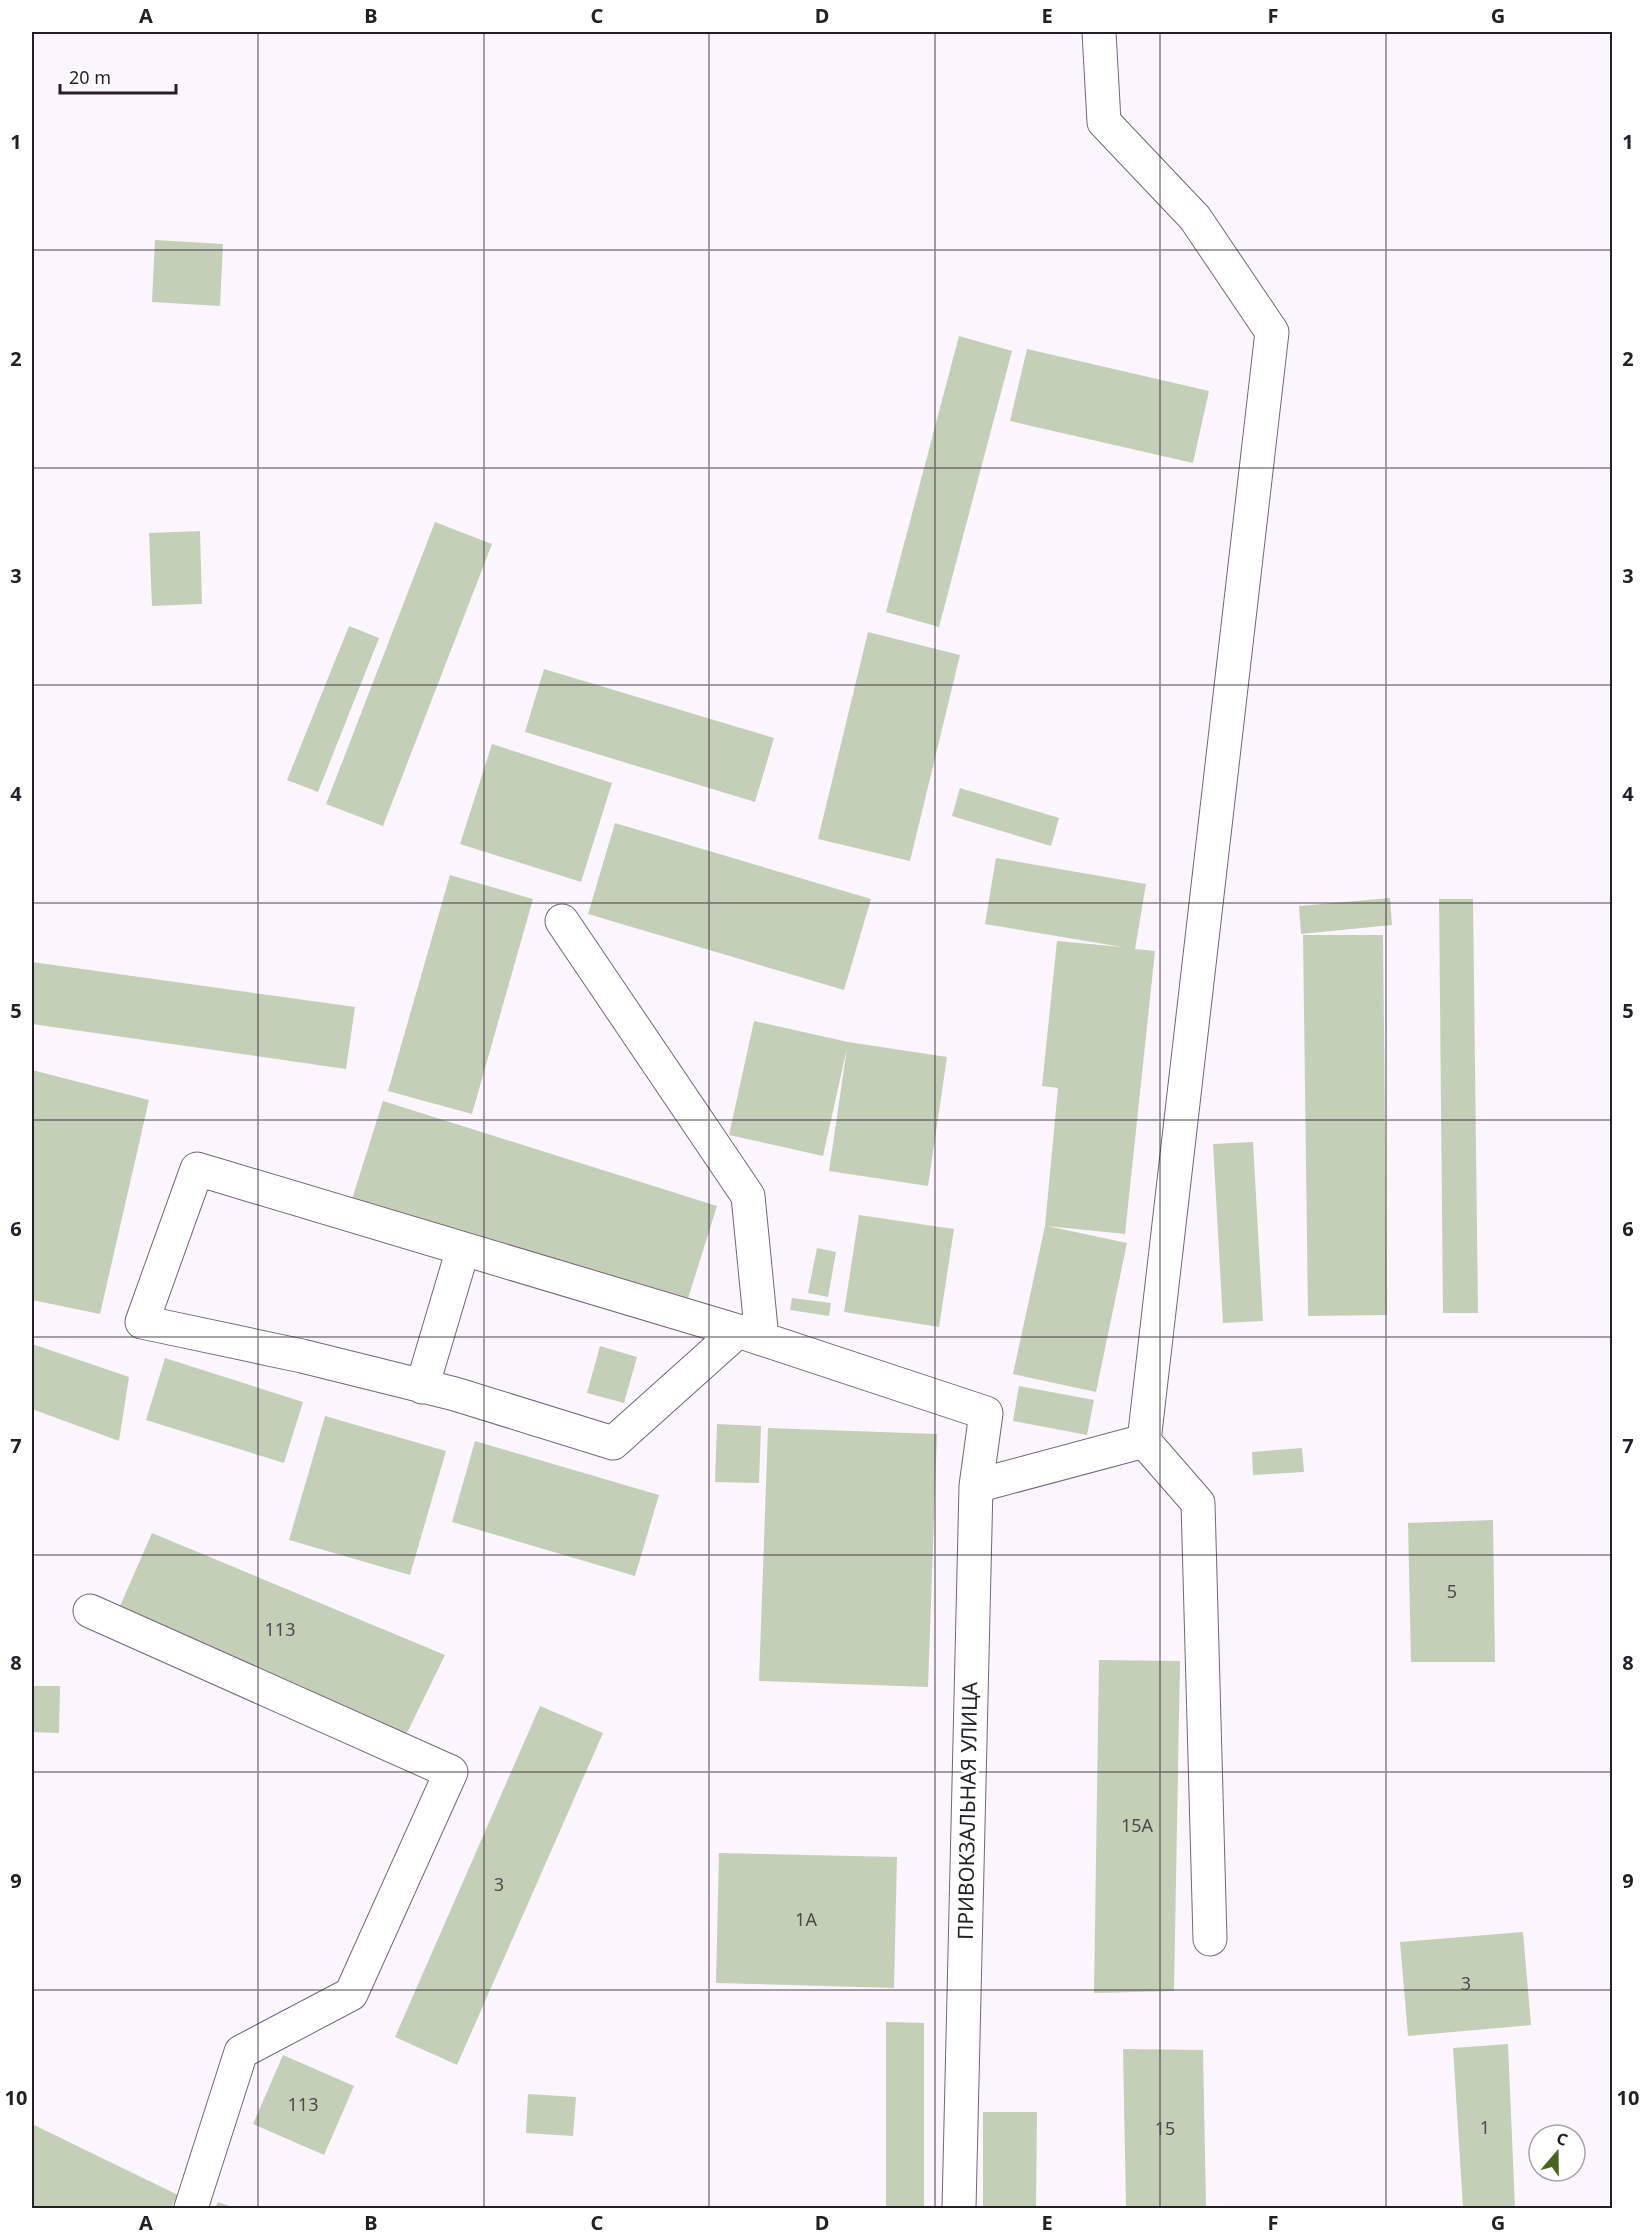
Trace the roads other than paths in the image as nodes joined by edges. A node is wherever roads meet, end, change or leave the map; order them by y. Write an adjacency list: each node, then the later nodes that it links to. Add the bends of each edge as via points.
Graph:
1 (1099, 32): 6 (street, via 1104,122 1195,219 1272,332)
2 (562, 921): 4 (street, via 748,1196)
3 (463, 1249): 4 (street); 5 (street); 5 (street, via 197,1169 142,1322 302,1356)
4 (750, 1335): 5 (street, via 613,1443); 7 (street, ПРИВОКЗАЛЬНАЯ УЛИЦА, via 986,1413)
5 (422, 1387)
6 (1144, 1441): 7 (street); 9 (street, via 1198,1503)
7 (976, 1486): 11 (street, ПРИВОКЗАЛЬНАЯ УЛИЦА)
8 (90, 1611): 10 (street, via 450,1772 351,1994 241,2052)
9 (1210, 1939)
10 (191, 2208)
11 (958, 2208)

